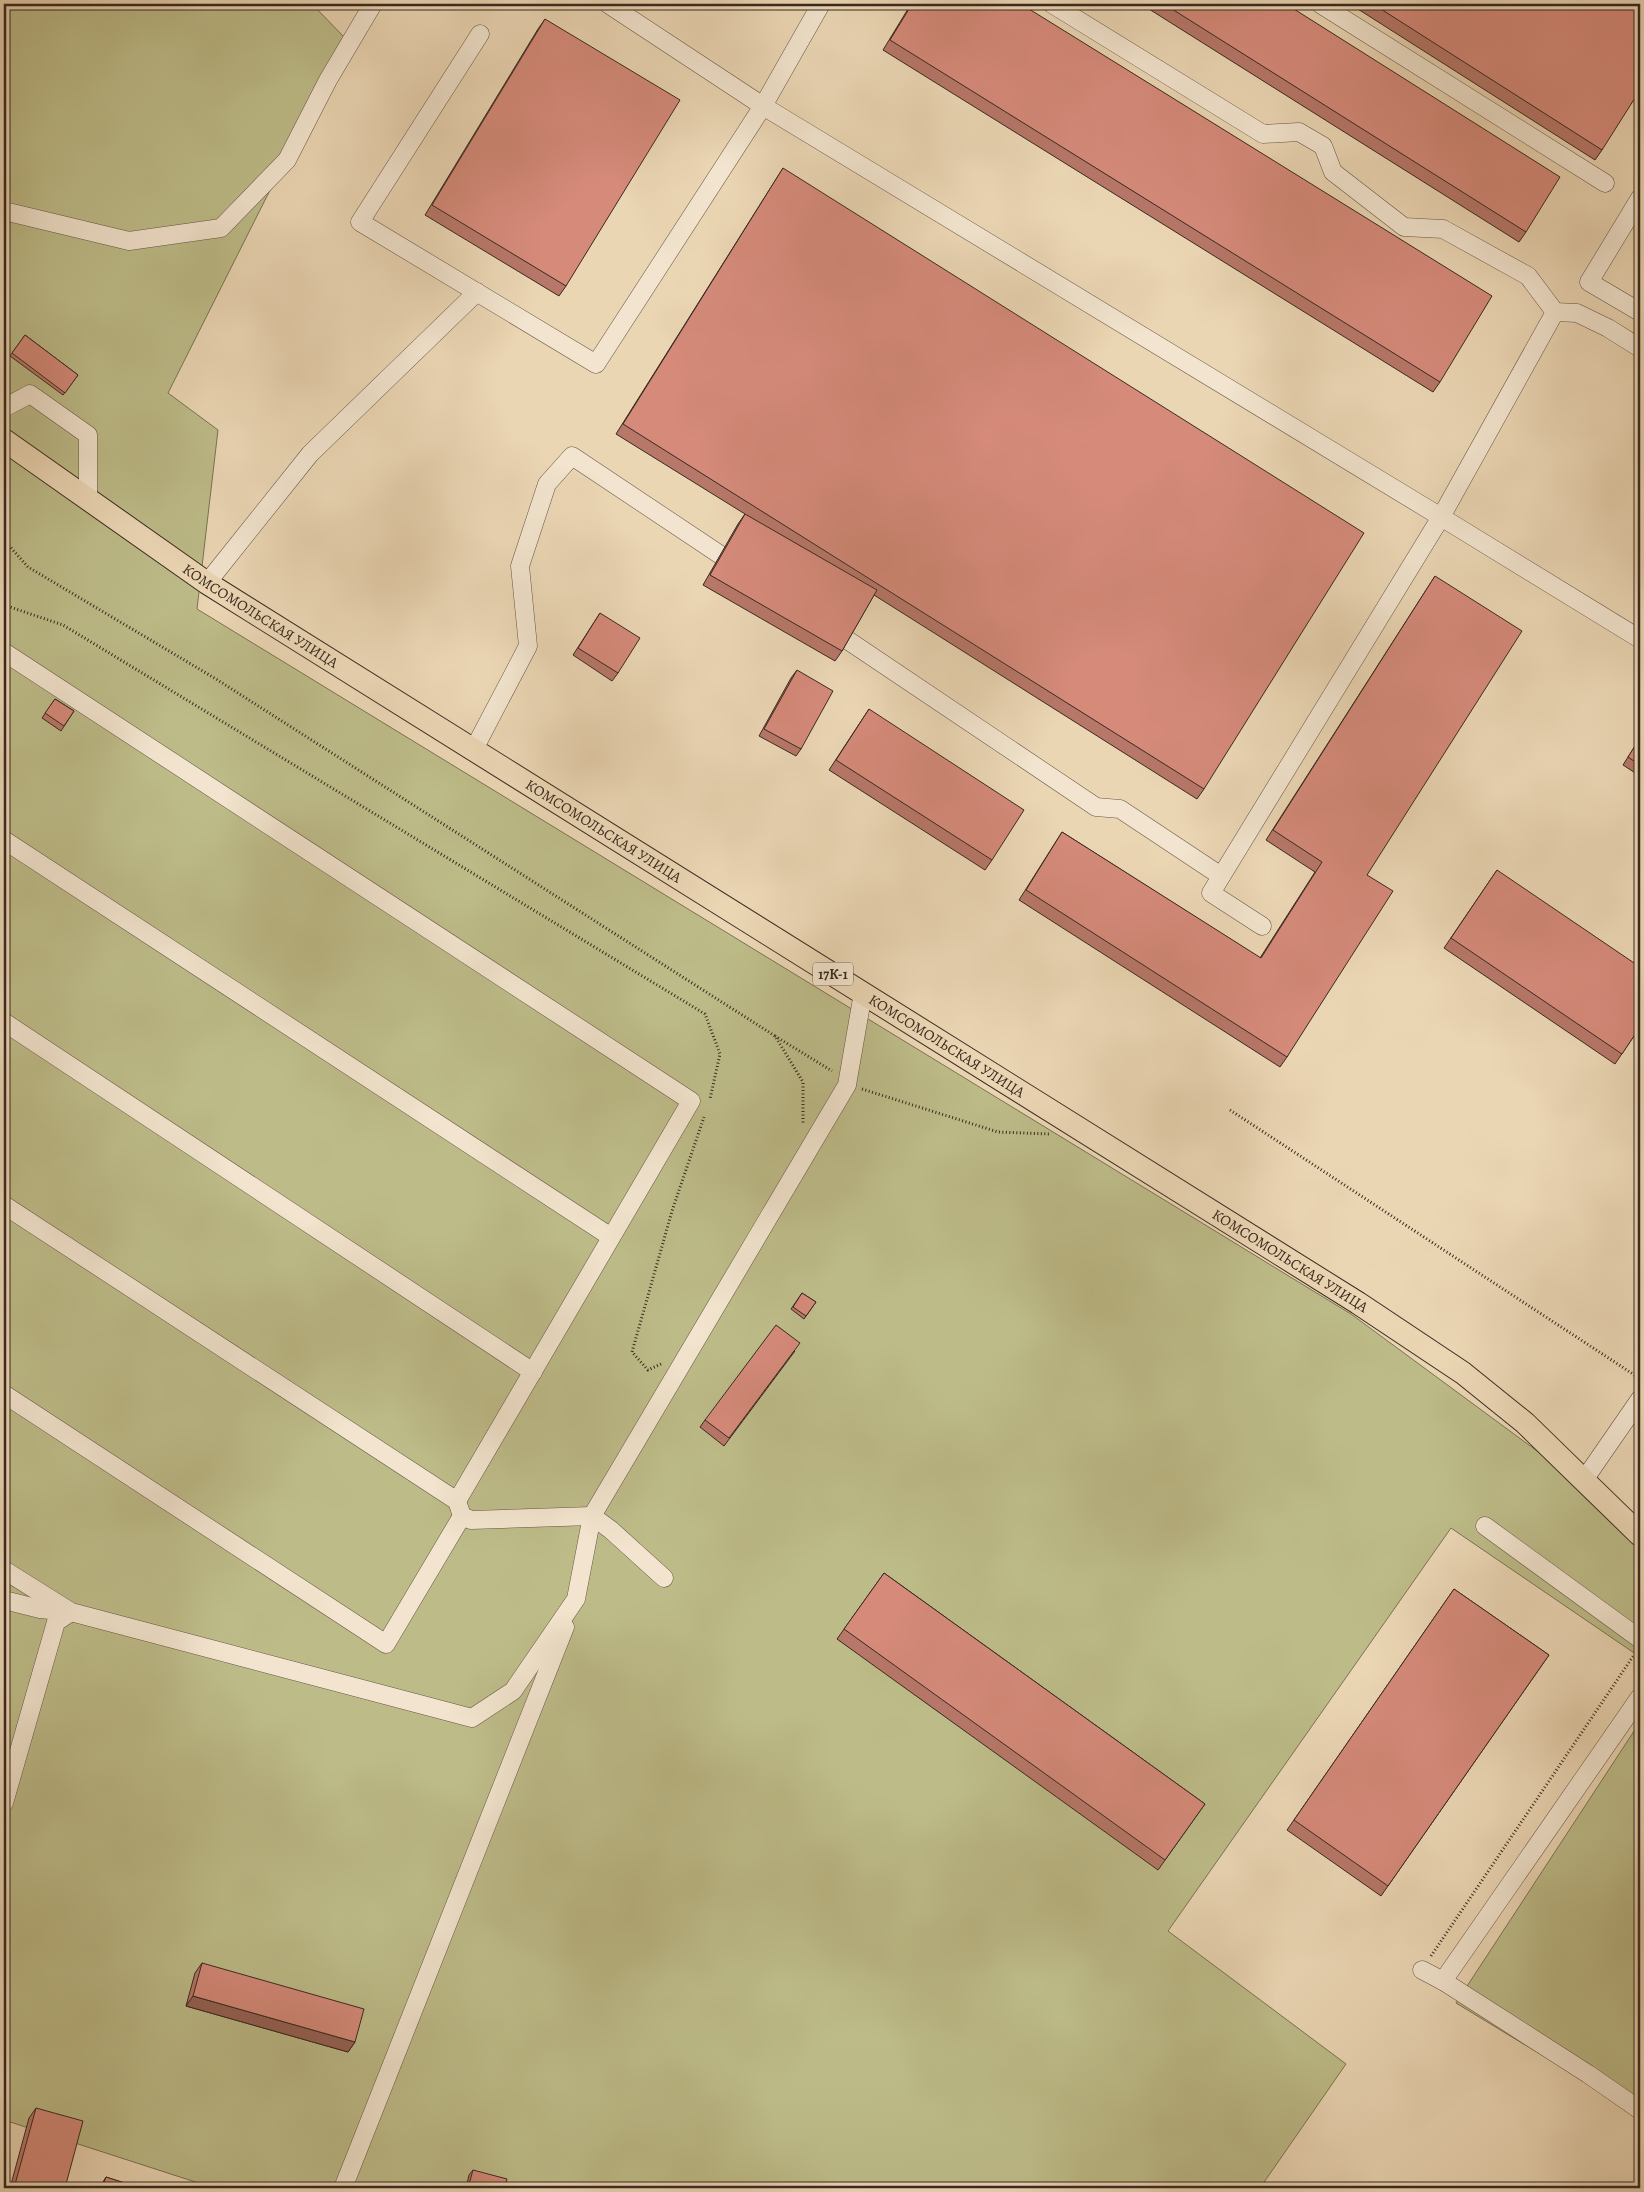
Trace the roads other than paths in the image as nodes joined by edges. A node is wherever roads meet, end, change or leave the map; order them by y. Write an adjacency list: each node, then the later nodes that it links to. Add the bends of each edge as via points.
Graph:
1 (372, 4): 10 (lane, via 287,160 221,228 129,241)
2 (608, 4): 7 (lane)
3 (821, 4): 7 (lane)
4 (1052, 4): 12 (lane, via 1263,134 1299,132 1323,146 1333,172 1404,227 1443,229 1528,276)
5 (1320, 4): 8 (lane)
6 (480, 34): 11 (lane, via 360,222)
7 (763, 106): 11 (lane, via 596,364); 18 (lane)
8 (1605, 183)
9 (1640, 198): 13 (lane, via 1589,282)
10 (4, 211)
11 (477, 292): 20 (lane, via 310,454)
12 (1555, 312): 14 (lane, via 1578,313); 18 (lane)
13 (1640, 312)
14 (1640, 348)
15 (4, 408): 17 (lane, via 30,394 88,435)
16 (4, 440): 17 (main road, КОМСОМОЛЬСКАЯ УЛИЦА / 17К-1)
17 (88, 500): 20 (main road, КОМСОМОЛЬСКАЯ УЛИЦА / 17К-1)
18 (1441, 517): 22 (lane); 26 (lane)
19 (751, 576): 24 (lane, via 572,456 548,484 520,566 528,646)
20 (207, 583): 24 (main road, КОМСОМОЛЬСКАЯ УЛИЦА / 17К-1)
21 (816, 619): 26 (lane, via 1096,807 1120,809)
22 (1640, 639)
23 (4, 652): 31 (lane, via 690,1100)
24 (473, 751): 28 (main road, КОМСОМОЛЬСКАЯ УЛИЦА / 17К-1)
25 (4, 840): 31 (lane)
26 (1221, 876): 27 (lane, via 1211,893)
27 (1262, 926)
28 (863, 993): 35 (main road, КОМСОМОЛЬСКАЯ УЛИЦА / 17К-1, via 1358,1303 1463,1373 1525,1423); 37 (lane, via 847,1084)
29 (4, 1022): 32 (lane)
30 (4, 1205): 36 (lane)
31 (611, 1237): 32 (lane)
32 (533, 1372): 36 (lane)
33 (4, 1394): 36 (lane, via 386,1644)
34 (1640, 1398): 35 (lane)
35 (1584, 1480): 39 (main road, КОМСОМОЛЬСКАЯ УЛИЦА / 17К-1)
36 (460, 1509): 37 (lane, via 471,1520)
37 (592, 1516): 41 (lane); 42 (lane)
38 (1485, 1526): 45 (lane)
39 (1640, 1535)
40 (4, 1570): 44 (lane)
41 (664, 1578)
42 (576, 1599): 44 (lane, via 513,1692 472,1718); 51 (lane)
43 (4, 1600): 44 (lane, via 40,1609)
44 (71, 1612): 47 (lane, via 56,1622)
45 (1638, 1647)
46 (1640, 1697): 49 (lane)
47 (5, 1794)
48 (1422, 1970): 49 (lane)
49 (1443, 1981): 50 (lane)
50 (1640, 2110)
51 (343, 2188)

